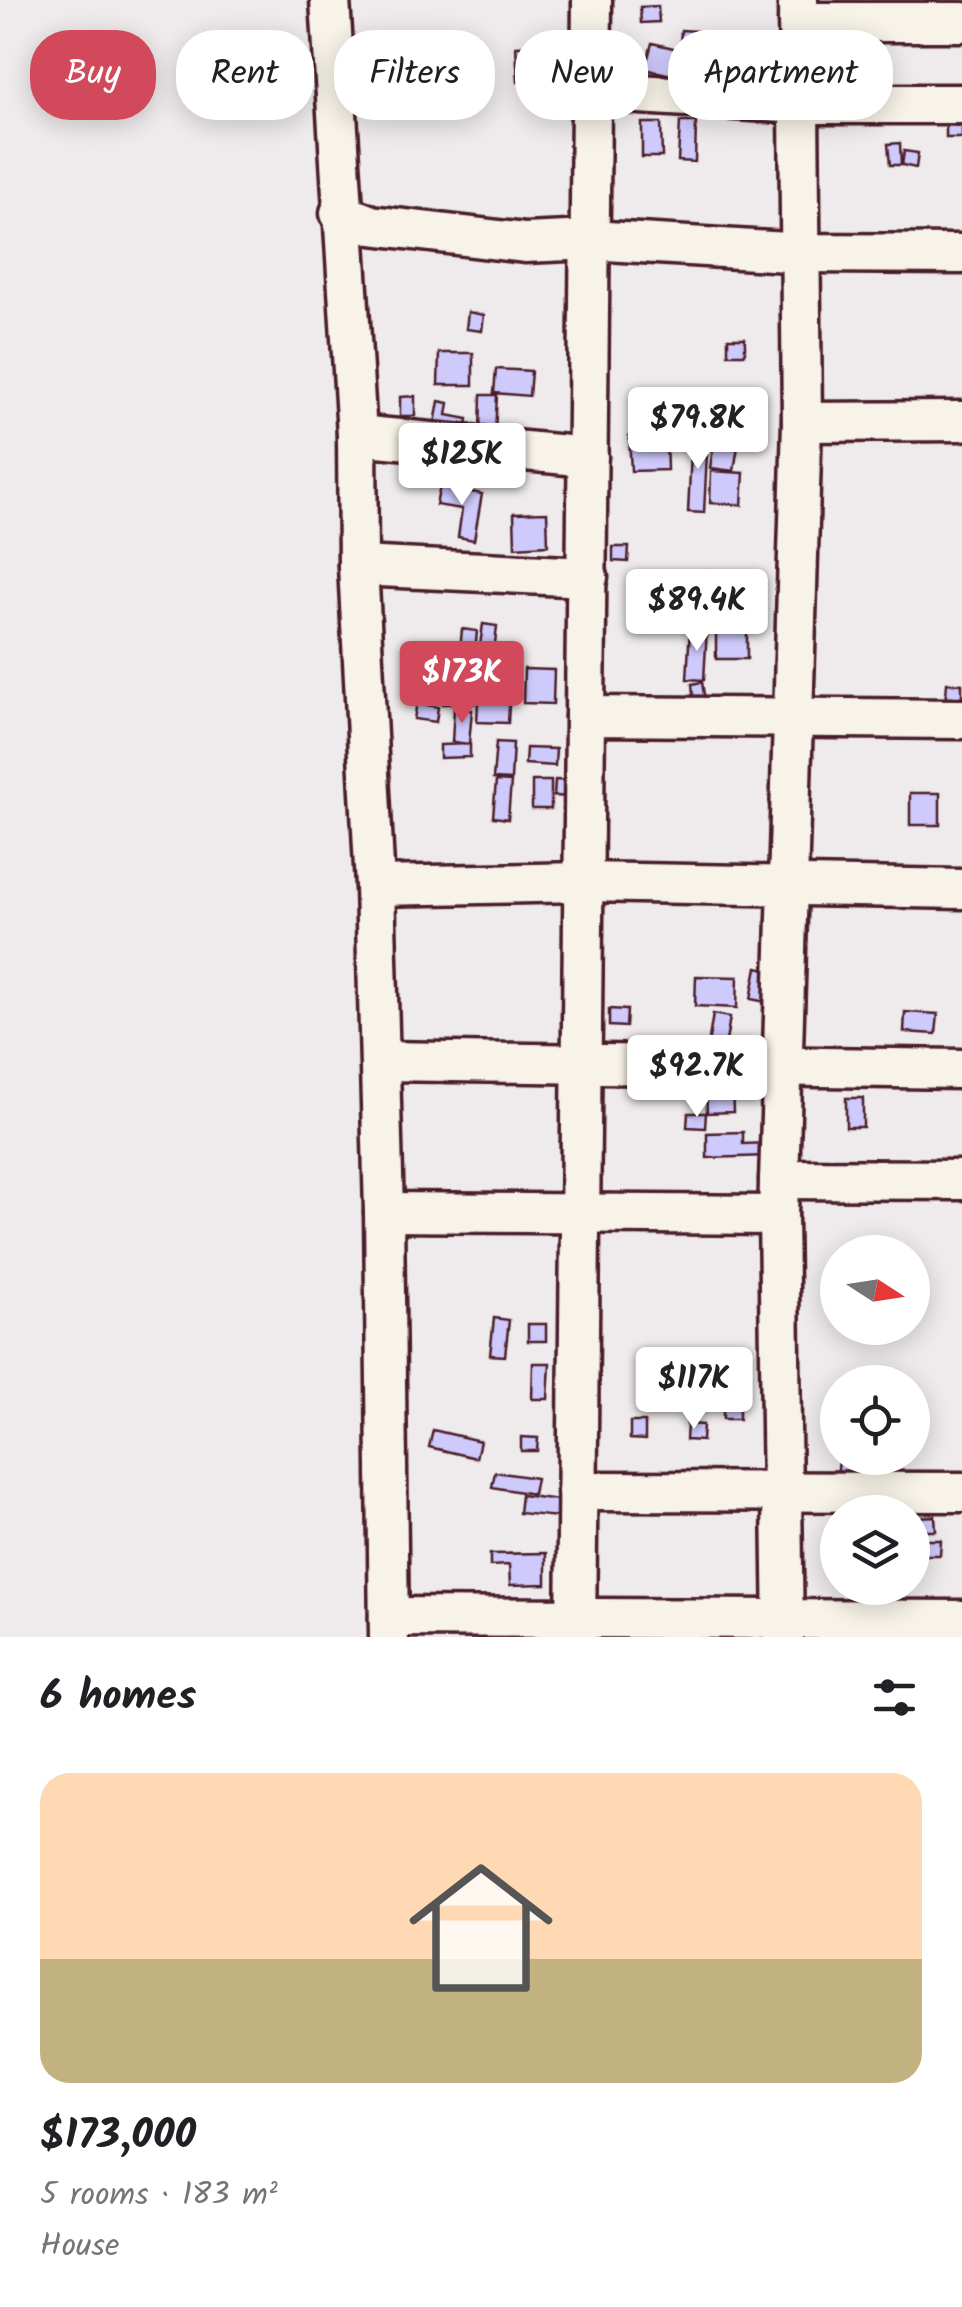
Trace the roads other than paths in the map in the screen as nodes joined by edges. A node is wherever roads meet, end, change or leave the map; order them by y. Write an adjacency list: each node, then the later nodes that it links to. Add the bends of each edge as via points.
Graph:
1 (330, 0): 10 (street)
2 (592, 0): 5 (street)
3 (798, 11): 4 (street)
4 (962, 22)
5 (592, 30)
6 (893, 104): 7 (street)
7 (962, 104)
8 (591, 120): 11 (street)
9 (800, 120): 12 (street)
10 (340, 212): 11 (street, via 372,225 526,243); 16 (street)
11 (590, 240): 12 (street); 17 (street)
12 (804, 254): 13 (street); 14 (street)
13 (962, 254)
14 (802, 422): 15 (street); 21 (street)
15 (962, 422)
16 (356, 435): 17 (street); 18 (street)
17 (588, 457): 19 (street)
18 (358, 566): 19 (street); 24 (street)
19 (588, 577): 20 (street)
20 (585, 716): 21 (street); 23 (street)
21 (795, 717): 22 (street); 25 (street)
22 (962, 719)
23 (583, 882): 24 (street); 25 (street); 28 (street)
24 (375, 886): 27 (street)
25 (786, 886): 26 (street); 29 (street)
26 (962, 889)
27 (380, 1061): 28 (street); 33 (street)
28 (582, 1066): 29 (street); 34 (street)
29 (781, 1067): 30 (street); 32 (street)
30 (962, 1068)
31 (962, 1180): 32 (street)
32 (779, 1197): 34 (street); 36 (street)
33 (384, 1212): 34 (street); 39 (street)
34 (580, 1213): 35 (street)
35 (577, 1490): 36 (street); 40 (street)
36 (782, 1490): 37 (street); 41 (street)
37 (962, 1492)
38 (962, 1620): 41 (street)
39 (389, 1627): 40 (street)
40 (576, 1628): 41 (street)
41 (784, 1628)

